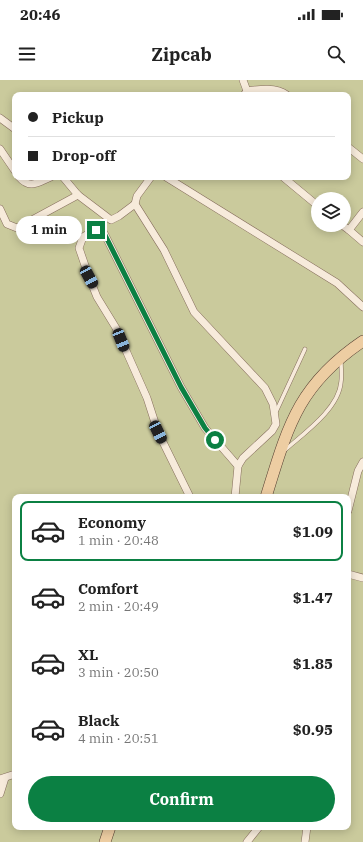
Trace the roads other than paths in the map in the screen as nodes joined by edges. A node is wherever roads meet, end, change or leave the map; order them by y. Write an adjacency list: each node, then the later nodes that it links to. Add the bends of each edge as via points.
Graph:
1 (243, 80): 2 (street)
2 (246, 92)
3 (250, 92): 4 (street, via 263,89)
4 (283, 92)
5 (0, 118): 6 (street)
6 (12, 127)
7 (0, 149): 10 (street)
8 (351, 149): 9 (street)
9 (363, 159)
10 (12, 167)
11 (22, 180): 12 (street, via 27,184)
12 (43, 180)
13 (66, 180): 17 (street)
14 (149, 180): 19 (street, via 136,196)
15 (171, 180): 25 (street, via 337,283)
16 (287, 180): 18 (street)
17 (78, 194): 19 (street, via 111,220); 20 (street, via 16,228 7,224)
18 (311, 200)
19 (135, 204): 29 (street, via 164,250 194,312 265,388)
20 (0, 209)
21 (363, 212): 22 (street)
22 (351, 226)
23 (350, 232): 24 (street)
24 (363, 242)
25 (363, 308)
26 (363, 341): 28 (main road)
27 (305, 349): 29 (lane)
28 (341, 356): 31 (main road, via 314,385 301,403); 32 (lane, via 341,383 333,403)
29 (275, 414): 30 (street)
30 (276, 424): 31 (street); 34 (street)
31 (288, 429): 32 (main road)
32 (279, 455): 37 (main road)
33 (363, 462): 38 (street)
34 (238, 466): 35 (street, via 205,428 181,387 104,233 96,230 83,236 79,248 89,277 116,328 147,398 158,432); 36 (street)
35 (189, 494)
36 (235, 494)
37 (267, 494)
38 (351, 499)
39 (351, 575): 40 (street)
40 (363, 578)
41 (12, 775): 42 (street)
42 (2, 778): 43 (street)
43 (0, 794)
44 (109, 830): 47 (main road)
45 (257, 830): 48 (street)
46 (307, 830): 49 (street)
47 (105, 842)
48 (248, 842)
49 (305, 842)

